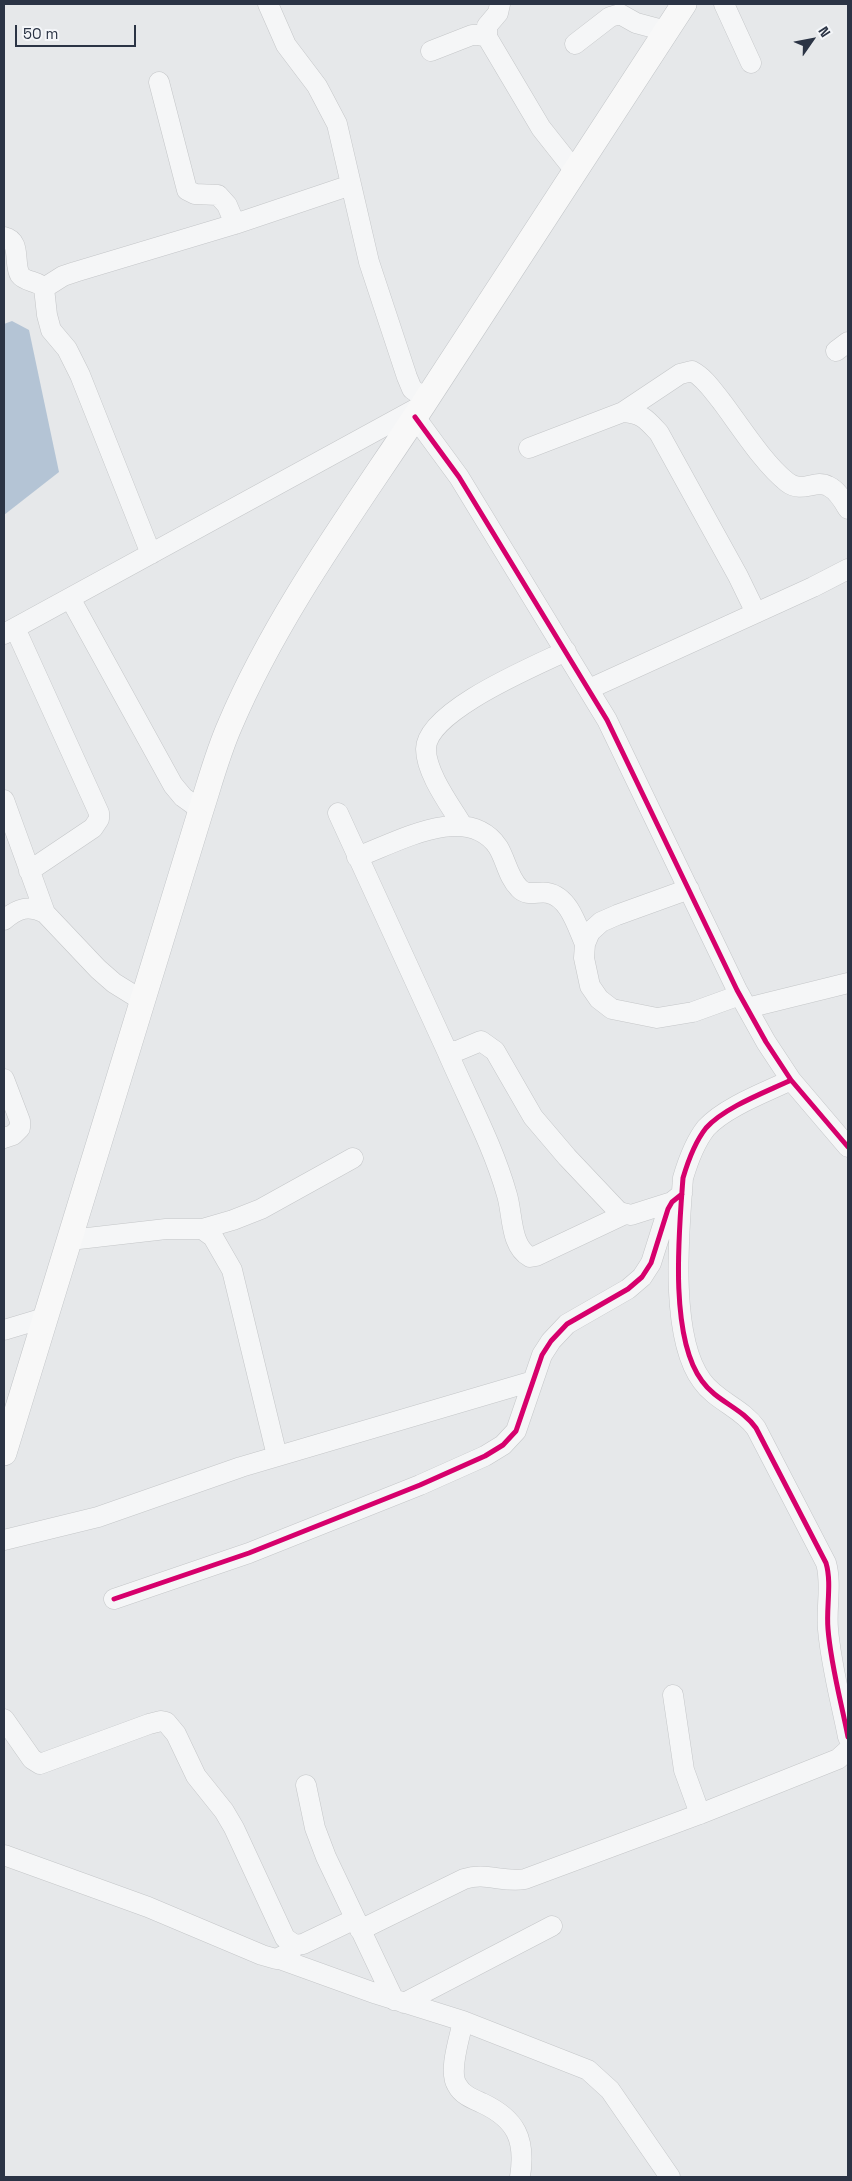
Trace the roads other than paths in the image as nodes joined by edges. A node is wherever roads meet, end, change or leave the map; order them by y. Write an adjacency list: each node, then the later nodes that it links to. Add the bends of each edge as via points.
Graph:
1 (268, 4): 12 (street, via 286,45 317,86 337,124)
2 (500, 4): 6 (street, via 498,13 487,26)
3 (684, 4): 5 (main road)
4 (724, 4): 9 (street)
5 (666, 31): 7 (street, via 636,23 620,14 610,17); 11 (main road)
6 (487, 37): 8 (street, via 472,35); 11 (street, via 541,128)
7 (575, 44)
8 (431, 51)
9 (751, 63)
10 (159, 82): 13 (street, via 187,190 195,194 218,195 228,205)
11 (575, 171): 16 (main road)
12 (351, 185): 13 (street); 16 (street, via 369,262 407,377)
13 (235, 224): 15 (street, via 63,276)
14 (4, 237): 15 (street, via 15,247 20,275)
15 (44, 288): 20 (street, via 52,330 80,375)
16 (421, 407): 20 (street); 25 (street, via 459,477); 28 (main road, via 305,584 257,669 230,725)
17 (623, 412): 18 (street); 19 (street, via 680,374 698,374 769,464 788,482 802,488 829,486); 23 (street, via 636,412 659,433)
18 (529, 448)
19 (848, 508)
20 (152, 554): 22 (street)
21 (848, 569): 23 (street)
22 (70, 598): 24 (street); 28 (street, via 173,785 182,797)
23 (756, 613): 26 (street)
24 (9, 631): 32 (street, via 99,813 93,828)
25 (566, 651): 26 (street); 30 (street, via 467,701 450,714 427,740 430,765)
26 (589, 689): 33 (street)
27 (4, 800): 32 (street)
28 (201, 810): 38 (main road)
29 (338, 813): 31 (street)
30 (462, 825): 31 (street, via 440,826); 36 (street, via 491,840 520,890 527,894 547,893 561,900)
31 (358, 857): 40 (street)
32 (29, 871): 34 (street)
33 (689, 889): 36 (street, via 601,922 590,932); 39 (street)
34 (45, 913): 35 (street, via 24,908); 38 (street, via 98,970)
35 (4, 920)
36 (585, 944): 39 (street, via 584,958 590,986 612,1009 656,1018)
37 (848, 982): 39 (street)
38 (143, 1001): 49 (main road)
39 (744, 1002): 42 (street)
40 (447, 1050): 47 (street, via 457,1051 481,1041 495,1051 533,1117 611,1205); 47 (street, via 498,1166 516,1239 524,1254 536,1256)
41 (4, 1079): 43 (street, via 20,1128)
42 (791, 1080): 44 (street); 46 (street, via 739,1105 706,1128 686,1167)
43 (4, 1138)
44 (848, 1147)
45 (353, 1158): 48 (street, via 261,1209)
46 (677, 1198): 47 (street); 52 (street, via 655,1246 652,1263 642,1278 568,1324 542,1355); 59 (street, via 684,1335 692,1363 701,1381 756,1428 826,1563 831,1659)
47 (625, 1214)
48 (202, 1229): 49 (street, via 166,1229); 54 (street, via 213,1237 232,1270)
49 (70, 1240): 50 (main road)
50 (44, 1318): 51 (street); 53 (main road)
51 (4, 1330)
52 (533, 1381): 54 (street); 56 (street, via 516,1431 486,1456 249,1553)
53 (4, 1453)
54 (277, 1456): 55 (street, via 98,1516)
55 (4, 1540)
56 (114, 1599)
57 (673, 1695): 62 (street, via 684,1770)
58 (4, 1719): 66 (street, via 32,1759 40,1764 149,1724 166,1722 176,1734 196,1776 234,1828 285,1938 295,1945)
59 (848, 1737)
60 (848, 1750): 62 (street, via 838,1759)
61 (306, 1785): 64 (street, via 315,1828)
62 (700, 1814): 64 (street, via 525,1879 508,1880 482,1875 464,1879)
63 (4, 1855): 67 (street)
64 (357, 1925): 66 (street); 68 (street)
65 (552, 1926): 68 (street)
66 (303, 1944): 67 (street)
67 (280, 1959): 68 (street)
68 (399, 2001): 69 (street)
69 (464, 2021): 70 (street, via 454,2068 456,2085 467,2096 496,2110 515,2126 521,2152); 71 (street, via 588,2070 598,2077)
70 (520, 2177)
71 (670, 2177)

